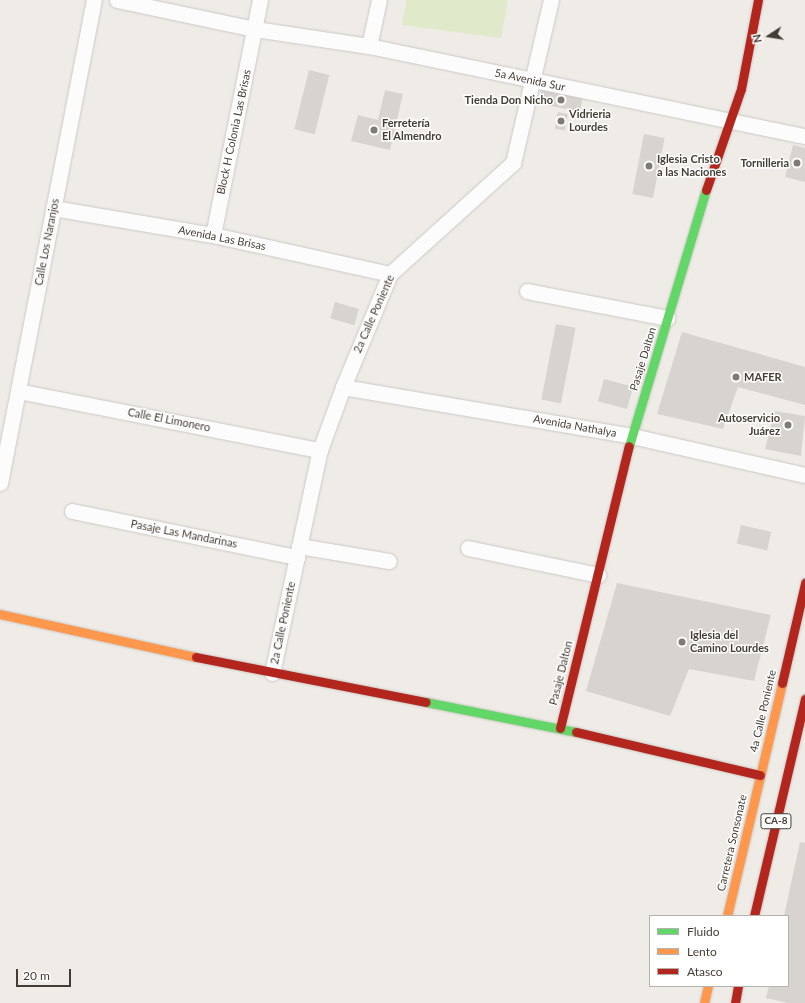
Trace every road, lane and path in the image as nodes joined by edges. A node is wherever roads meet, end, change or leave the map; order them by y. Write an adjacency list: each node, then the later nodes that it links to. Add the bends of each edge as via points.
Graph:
1 (94, 0): 12 (street, Calle Los Naranjos)
2 (117, 0): 7 (street, 5a Avenida Sur)
3 (260, 0): 7 (street, Block H Colonia Las Brisas)
4 (379, 0): 8 (street)
5 (551, 0): 9 (street, 2a Calle Poniente)
6 (758, 0): 10 (main road, Pasaje Dalton, via 741,89)
7 (255, 29): 8 (street, 5a Avenida Sur); 13 (street, Block H Colonia Las Brisas)
8 (368, 46): 9 (street, 5a Avenida Sur)
9 (533, 81): 10 (street, 5a Avenida Sur); 14 (street, 2a Calle Poniente, via 512,163)
10 (728, 119): 11 (street, 5a Avenida Sur); 16 (main road, Pasaje Dalton)
11 (805, 136)
12 (53, 208): 13 (street, Avenida Las Brisas); 18 (street, Calle Los Naranjos)
13 (212, 235): 14 (street, Avenida Las Brisas)
14 (390, 274): 17 (street, 2a Calle Poniente)
15 (526, 291): 16 (street)
16 (667, 318): 19 (main road, Pasaje Dalton)
17 (342, 387): 19 (street, Avenida Nathalya); 20 (street, 2a Calle Poniente)
18 (18, 391): 20 (street, Calle El Limonero); 22 (street, Calle Los Naranjos)
19 (632, 436): 21 (street, Avenida Nathalya); 27 (main road, Pasaje Dalton)
20 (320, 450): 25 (street, 2a Calle Poniente)
21 (805, 475)
22 (0, 484)
23 (72, 511): 25 (street, Pasaje Las Mandarinas)
24 (468, 548): 27 (street)
25 (298, 551): 26 (street, Pasaje Las Mandarinas); 30 (street, 2a Calle Poniente)
26 (389, 561)
27 (598, 575): 32 (main road, Pasaje Dalton)
28 (805, 583): 33 (main road, 4a Calle Poniente / CA-8)
29 (0, 614): 30 (main road)
30 (272, 673): 32 (main road)
31 (805, 698): 35 (main road, CA-8)
32 (560, 728): 33 (main road)
33 (760, 775): 34 (main road, Carretera Sonsonate / CA-8)
34 (728, 915)
35 (754, 915)
36 (708, 987): 39 (main road)
37 (715, 987): 40 (main road)
38 (738, 987): 41 (main road)
39 (704, 1003)
40 (712, 1003)
41 (735, 1003)

